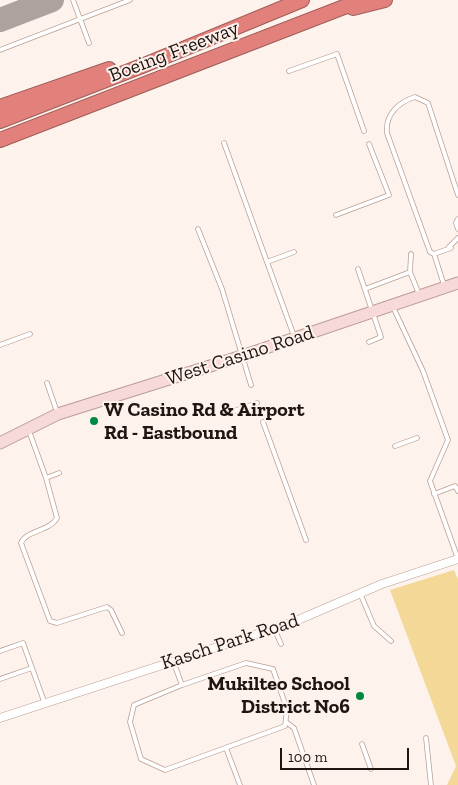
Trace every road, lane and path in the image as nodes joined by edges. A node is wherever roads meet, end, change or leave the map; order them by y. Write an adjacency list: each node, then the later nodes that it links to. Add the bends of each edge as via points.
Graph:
1 (73, 0): 7 (lane)
2 (130, 0): 7 (lane)
3 (302, 0): 8 (highway, Boeing Freeway)
4 (362, 0): 6 (highway, Boeing Freeway)
5 (385, 0): 6 (highway)
6 (323, 16): 15 (highway, Boeing Freeway)
7 (81, 19): 9 (lane); 10 (lane)
8 (249, 20): 12 (highway); 13 (highway, Boeing Freeway, via 142,66)
9 (89, 43)
10 (0, 50)
11 (290, 71): 14 (lane, via 338,54)
12 (0, 107)
13 (0, 120)
14 (364, 131)
15 (2, 140)
16 (224, 143): 27 (lane)
17 (369, 144): 19 (lane, via 389,194)
18 (458, 195): 26 (lane, via 428,103 416,97 401,103 391,116 386,133 430,252)
19 (336, 215)
20 (458, 219): 22 (lane)
21 (198, 229): 40 (lane, via 222,289)
22 (458, 229)
23 (458, 238): 26 (lane, via 449,248)
24 (294, 252): 27 (lane)
25 (411, 254): 29 (lane)
26 (434, 254): 31 (lane)
27 (267, 262): 37 (lane)
28 (358, 269): 32 (lane)
29 (410, 272): 32 (lane); 33 (lane)
30 (458, 283): 31 (street, West Casino Road)
31 (444, 287): 33 (street, West Casino Road)
32 (365, 290): 35 (lane)
33 (419, 296): 34 (street, West Casino Road)
34 (392, 305): 35 (street, West Casino Road); 55 (lane, via 423,371 448,440 430,481)
35 (373, 311): 37 (street, West Casino Road); 38 (lane, via 381,337)
36 (30, 334): 39 (lane)
37 (294, 338): 40 (street, West Casino Road)
38 (369, 342)
39 (0, 345)
40 (242, 356): 42 (lane); 45 (street, West Casino Road)
41 (47, 383): 45 (lane)
42 (251, 385)
43 (257, 402): 44 (lane)
44 (228, 413)
45 (58, 414): 47 (street, West Casino Road)
46 (263, 422): 56 (lane)
47 (25, 430): 48 (street, West Casino Road); 50 (street, West Casino Road); 53 (lane)
48 (0, 434)
49 (417, 438): 51 (lane)
50 (0, 443)
51 (395, 446)
52 (59, 473): 53 (lane)
53 (46, 478): 60 (lane, via 57,518 54,524 24,538 22,544 50,621 57,624 107,607 112,610)
54 (458, 491): 55 (lane, via 455,486)
55 (434, 494): 57 (lane)
56 (306, 540)
57 (458, 559): 58 (street, Kasch Park Road)
58 (360, 594): 59 (street, Kasch Park Road); 61 (lane, via 374,626)
59 (274, 628): 62 (lane); 64 (street, Kasch Park Road)
60 (122, 632)
61 (391, 641)
62 (281, 644)
63 (0, 651): 65 (lane, via 23,643)
64 (172, 660): 67 (lane); 68 (street, Kasch Park Road)
65 (32, 668): 66 (lane); 68 (lane)
66 (0, 679)
67 (182, 685): 70 (lane, via 246,663 273,668 287,709); 73 (lane, via 134,705 130,722 141,759 165,770)
68 (45, 704): 69 (street, Kasch Park Road)
69 (0, 718)
70 (286, 722): 73 (lane, via 285,726); 76 (lane, via 294,728)
71 (426, 738): 77 (lane)
72 (362, 744): 74 (lane)
73 (226, 748): 75 (lane)
74 (371, 769)
75 (240, 785)
76 (314, 785)
77 (431, 785)

